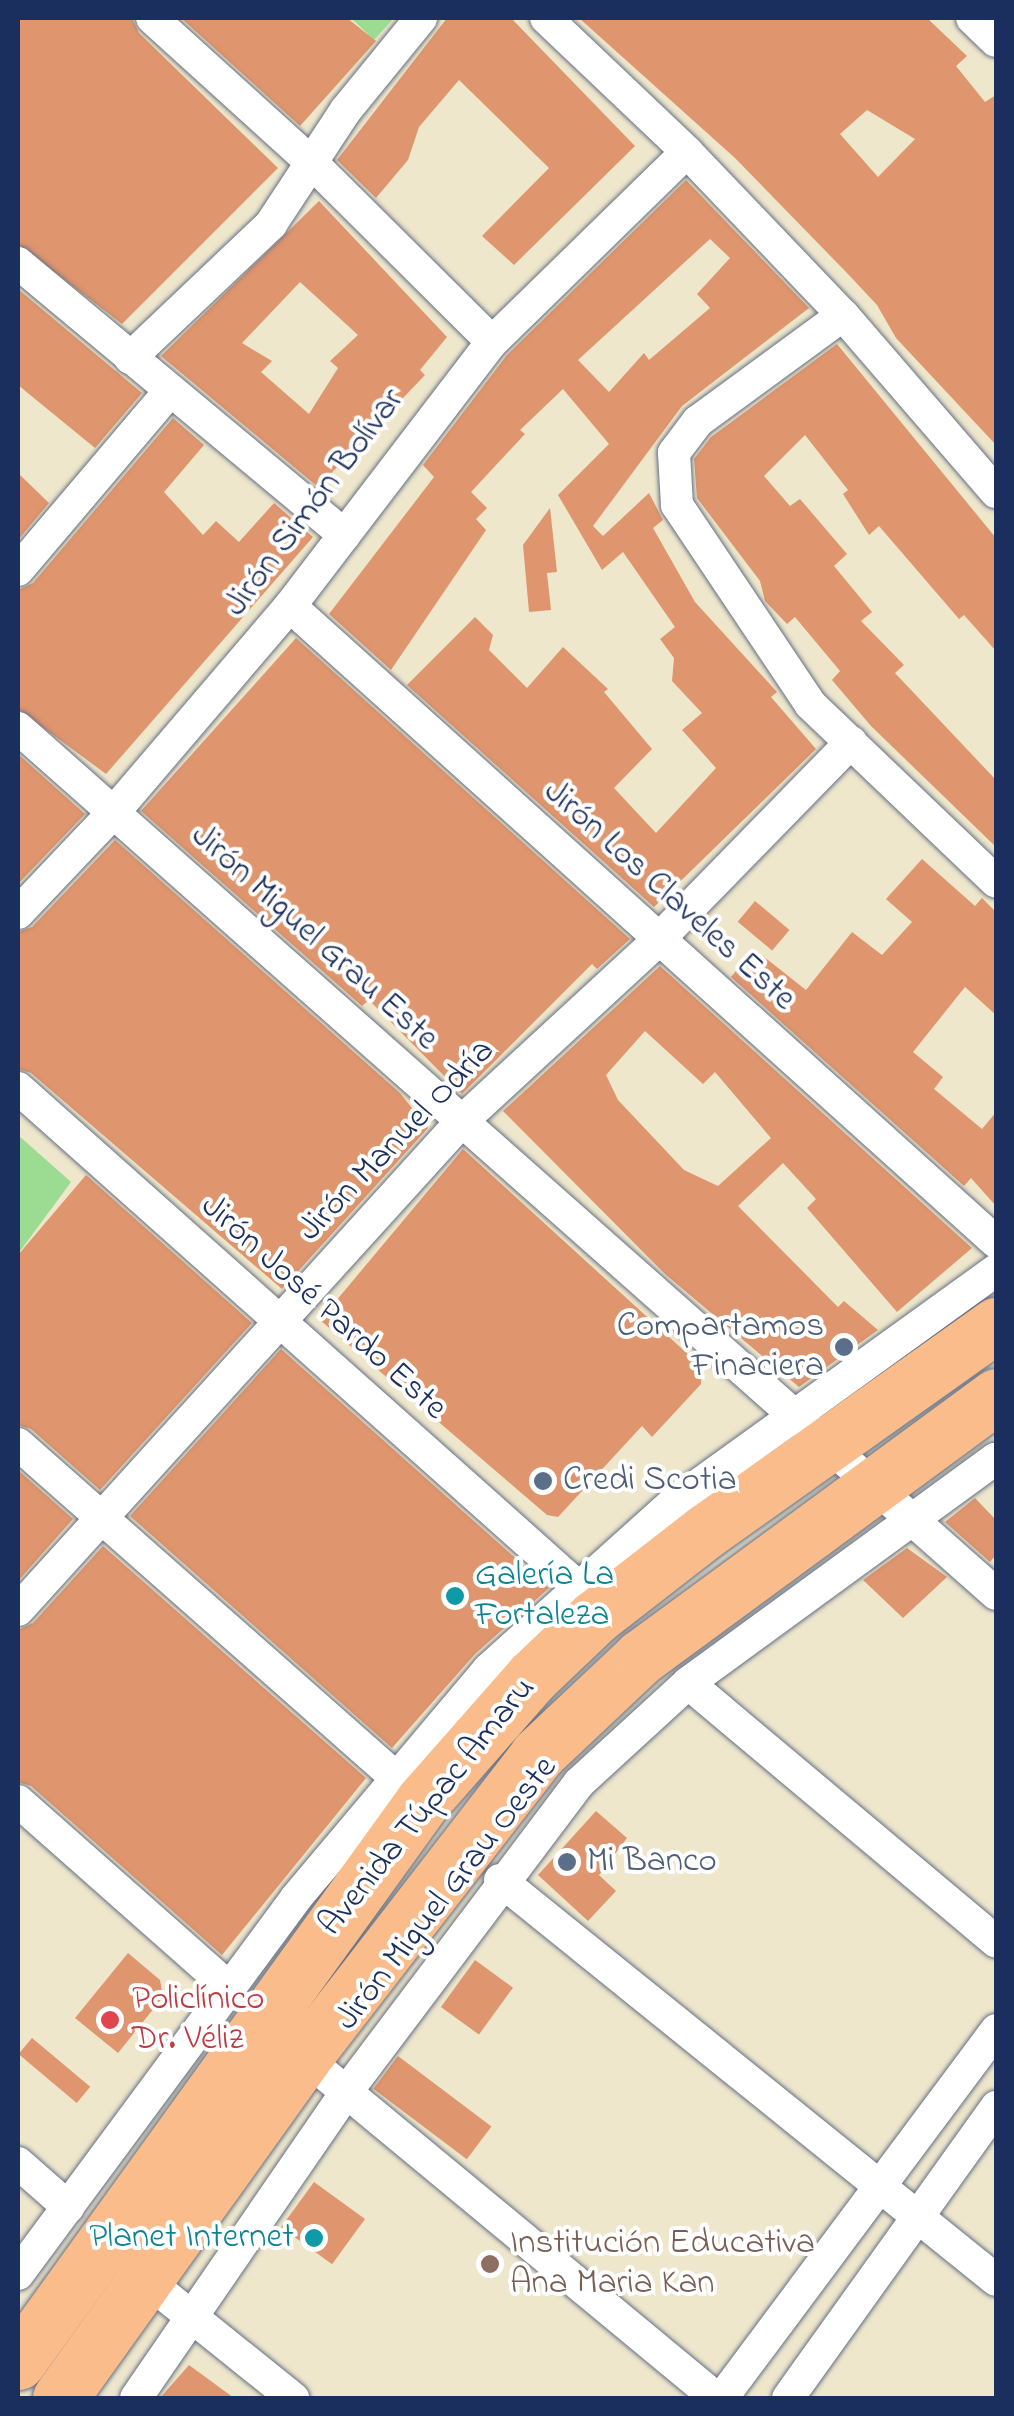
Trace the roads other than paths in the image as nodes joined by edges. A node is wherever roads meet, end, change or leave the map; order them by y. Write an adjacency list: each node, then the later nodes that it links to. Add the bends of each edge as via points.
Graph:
1 (152, 18): 7 (street)
2 (421, 18): 7 (street, via 390,50)
3 (546, 18): 6 (street)
4 (972, 18): 5 (street)
5 (996, 41)
6 (688, 152): 9 (street); 10 (street, Jirón Simón Bolívar)
7 (313, 164): 10 (street); 11 (street, via 288,203 218,281)
8 (18, 263): 11 (street)
9 (844, 316): 13 (street); 18 (street, via 698,421 674,454 673,480 677,506 766,645 810,704)
10 (492, 342): 14 (street, Jirón Simón Bolívar)
11 (130, 358): 12 (street)
12 (170, 391): 14 (street); 15 (street)
13 (996, 492)
14 (344, 536): 16 (street, Jirón Simón Bolívar)
15 (18, 570)
16 (290, 606): 19 (street, Jirón Simón Bolívar); 22 (street, Jirón Los Claveles Este)
17 (18, 728): 19 (street, Jirón Miguel Grau Este)
18 (851, 742): 20 (street); 22 (street, Jirón Manuel Odría)
19 (114, 812): 21 (street, Jirón Simón Bolívar); 24 (street, Jirón Miguel Grau Este)
20 (996, 882)
21 (18, 913)
22 (657, 941): 24 (street, Jirón Manuel Odría); 25 (street, Jirón Los Claveles Este)
23 (18, 1088): 27 (street, Jirón José Pardo Este)
24 (460, 1123): 27 (street, Jirón Manuel Odría); 30 (street, Jirón Miguel Grau Este)
25 (996, 1242)
26 (996, 1270): 30 (street, Avenida Túpac Amaru)
27 (280, 1325): 34 (street, Jirón Manuel Odría); 35 (street, Jirón José Pardo Este)
28 (996, 1325): 30 (highway, Avenida Túpac Amaru)
29 (996, 1396): 33 (highway, Avenida Túpac Amaru)
30 (808, 1430): 33 (street); 35 (street, Avenida Túpac Amaru); 56 (highway, Avenida Túpac Amaru, via 595,1617 483,1731 267,2013)
31 (18, 1444): 34 (street)
32 (996, 1458): 33 (street, Jirón Miguel Grau Oeste)
33 (892, 1504): 36 (street); 38 (street, Jirón Miguel Grau Oeste); 45 (highway, Avenida Túpac Amaru, via 716,1600 579,1710 503,1794)
34 (100, 1516): 37 (street, Jirón Manuel Odría); 39 (street)
35 (576, 1585): 39 (street, Avenida Túpac Amaru, via 489,1669)
36 (996, 1594)
37 (18, 1610)
38 (688, 1683): 41 (street, Jirón Miguel Grau Oeste, via 579,1783); 42 (street)
39 (394, 1776): 43 (street, Avenida Túpac Amaru)
40 (18, 1801): 43 (street)
41 (500, 1880): 46 (street, Jirón Miguel Grau Oeste); 49 (street)
42 (996, 1941)
43 (229, 1988): 50 (street, Avenida Túpac Amaru)
44 (996, 2030): 49 (street)
45 (304, 2057): 46 (street); 53 (highway, Avenida Túpac Amaru)
46 (346, 2091): 55 (street, Jirón Miguel Grau Oeste); 60 (street)
47 (996, 2107): 51 (street)
48 (18, 2163): 50 (street)
49 (884, 2187): 51 (street); 60 (street)
50 (68, 2207): 52 (street, Avenida Túpac Amaru)
51 (919, 2216): 54 (street); 61 (street)
52 (18, 2274)
53 (146, 2280): 55 (street); 57 (highway, Avenida Túpac Amaru)
54 (996, 2280)
55 (194, 2318): 58 (street, Jirón Miguel Grau Oeste); 59 (street)
56 (18, 2362)
57 (60, 2398)
58 (136, 2398)
59 (293, 2398)
60 (719, 2398)
61 (788, 2398)

